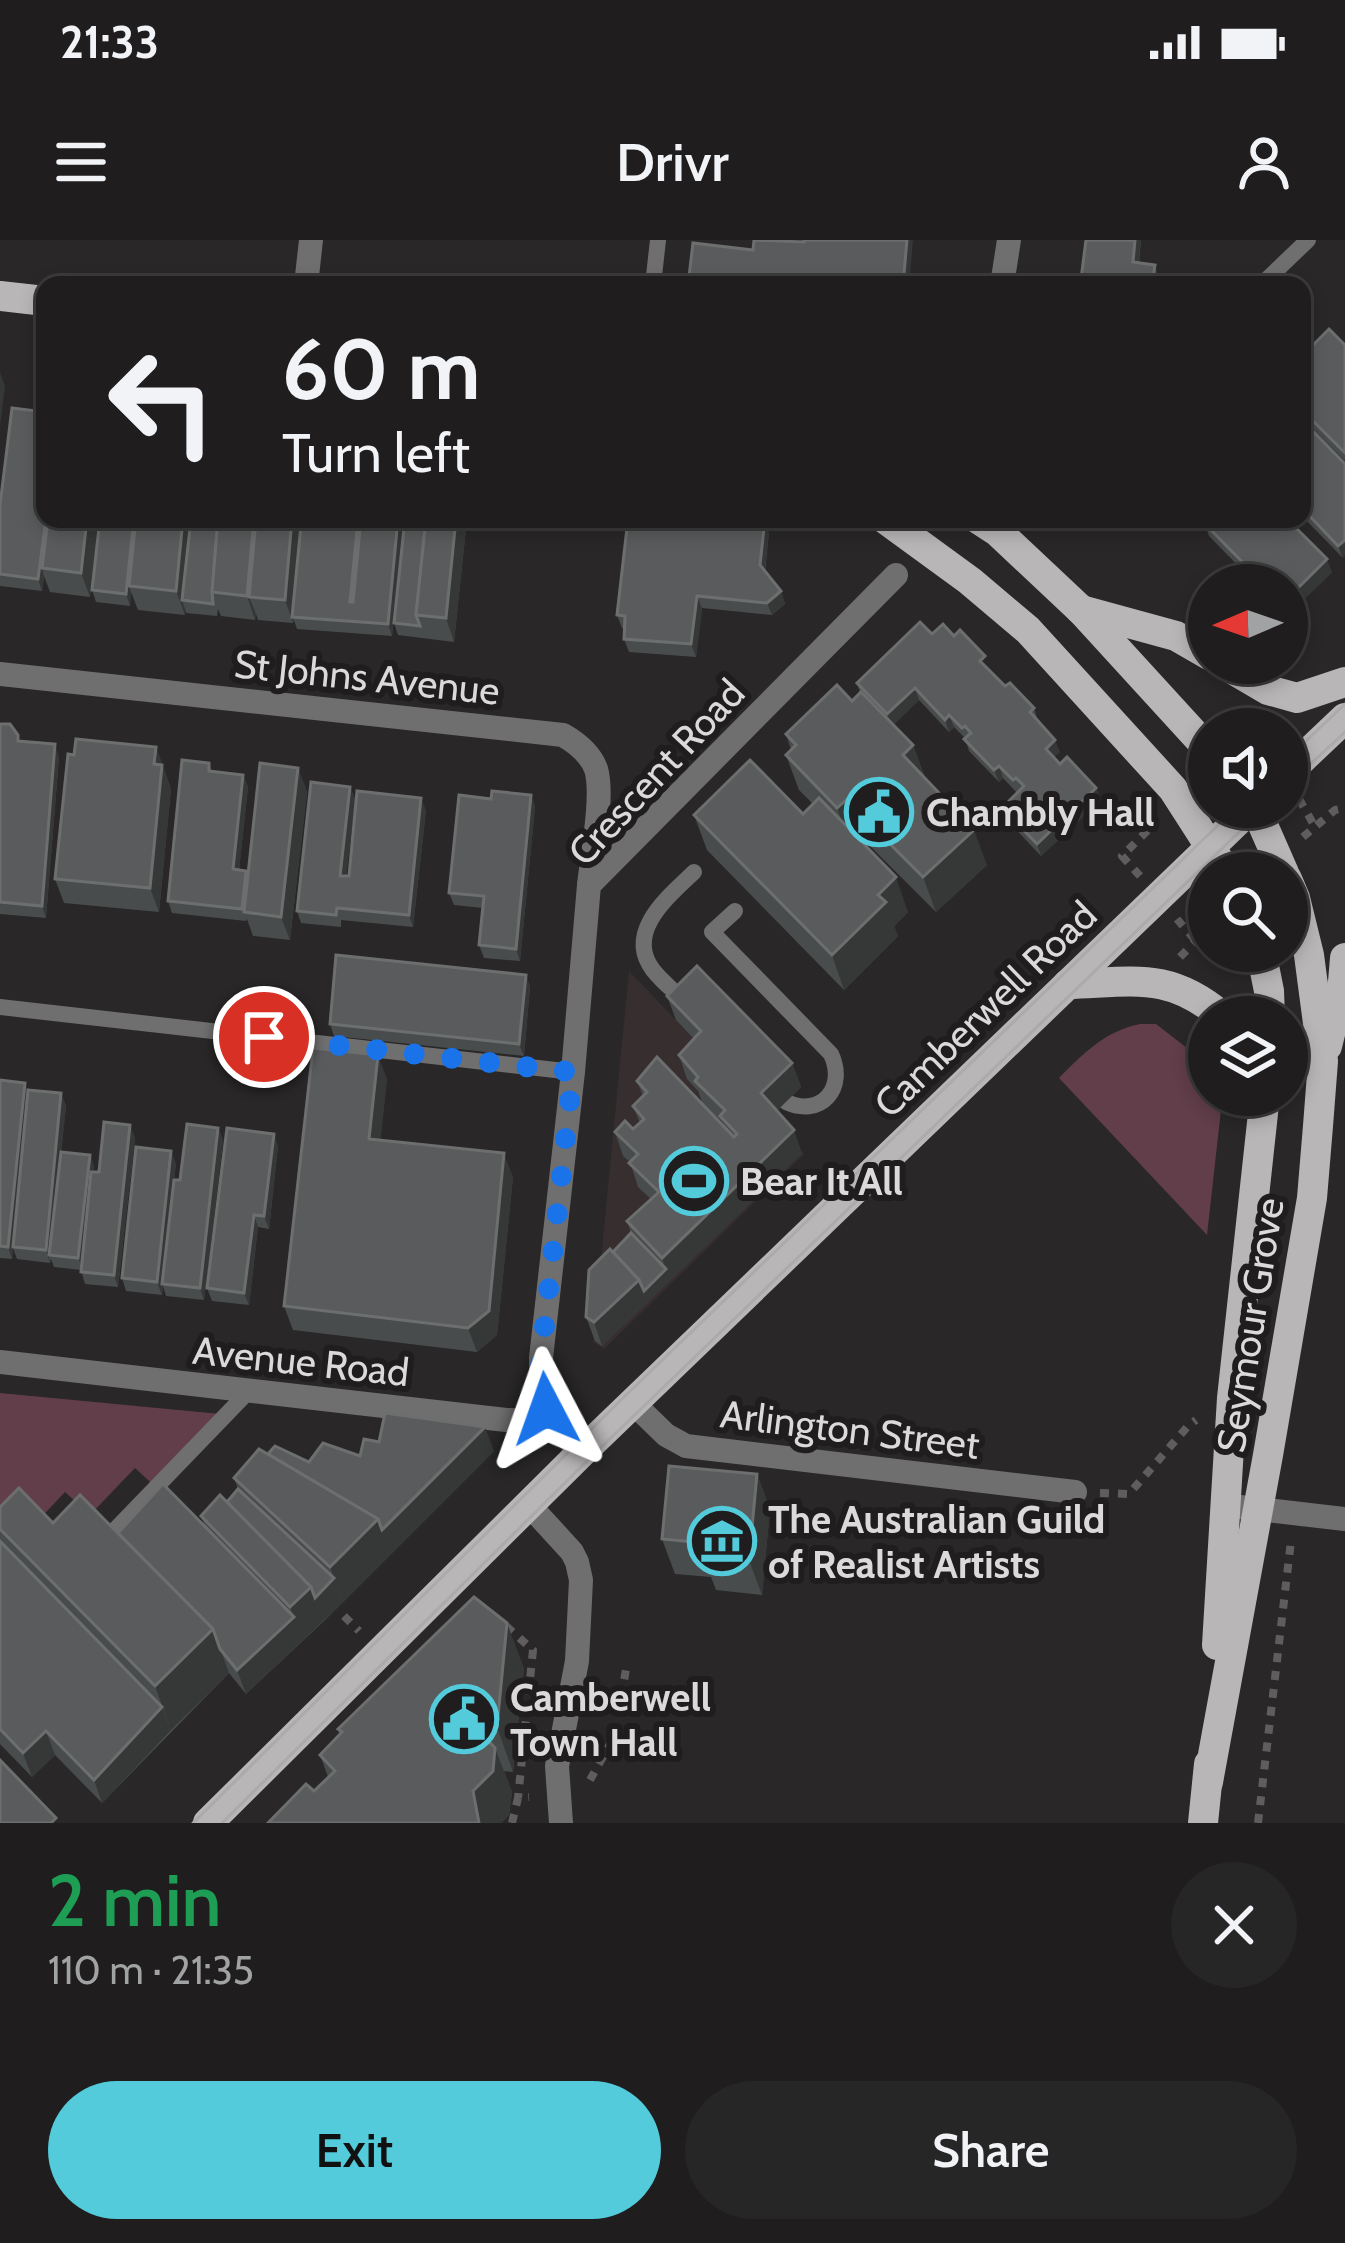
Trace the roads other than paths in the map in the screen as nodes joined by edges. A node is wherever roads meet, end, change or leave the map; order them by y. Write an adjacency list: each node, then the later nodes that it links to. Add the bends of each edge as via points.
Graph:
1 (311, 240): 5 (street)
2 (658, 240): 6 (lane)
3 (1009, 240): 7 (street)
4 (1308, 240): 8 (lane)
5 (307, 276)
6 (654, 276)
7 (1003, 276)
8 (1270, 276)
9 (0, 296): 10 (main road)
10 (36, 300)
11 (897, 528): 22 (main road, via 1028,630 1173,789)
12 (1000, 528): 14 (main road)
13 (896, 575): 24 (street, Crescent Road)
14 (1081, 610): 15 (main road); 20 (main road)
15 (1188, 643)
16 (0, 674): 24 (street, St Johns Avenue, via 563,735 596,769)
17 (1345, 682): 18 (main road, via 1298,698)
18 (1259, 684)
19 (1345, 718): 21 (main road)
20 (1188, 727)
21 (1308, 753)
22 (1214, 852)
23 (694, 872): 31 (lane, via 655,910 645,944 654,972)
24 (589, 885): 34 (street, Crescent Road)
25 (1188, 885): 29 (main road, Camberwell Road)
26 (734, 911): 35 (lane, via 712,932 837,1066 832,1092 819,1104)
27 (1308, 951): 33 (main road, Seymour Grove)
28 (1345, 958): 33 (main road)
29 (1068, 984): 30 (main road, via 1151,980); 39 (main road, Camberwell Road)
30 (1192, 996)
31 (689, 1006)
32 (0, 1007): 34 (lane)
33 (1323, 1060): 45 (main road, Seymour Grove, via 1312,1198)
34 (573, 1072): 40 (street, Crescent Road, via 540,1371)
35 (786, 1102)
36 (1261, 1116): 44 (main road, Seymour Grove)
37 (0, 1362): 38 (street, Avenue Road)
38 (248, 1392): 40 (street, Avenue Road); 47 (lane)
39 (633, 1402): 41 (main road, Camberwell Road); 42 (street, Arlington Street, via 686,1446)
40 (553, 1421): 41 (street)
41 (581, 1453): 43 (main road, Camberwell Road)
42 (1075, 1492)
43 (530, 1506): 49 (main road, Camberwell Road); 50 (street, via 572,1552 581,1580 577,1661 557,1766)
44 (1226, 1506): 45 (street); 48 (main road, Seymour Grove)
45 (1258, 1509): 46 (street); 48 (main road, Seymour Grove)
46 (1345, 1520)
47 (108, 1537)
48 (1208, 1783): 51 (main road, Seymour Grove)
49 (208, 1823)
50 (561, 1823)
51 (1203, 1823)

